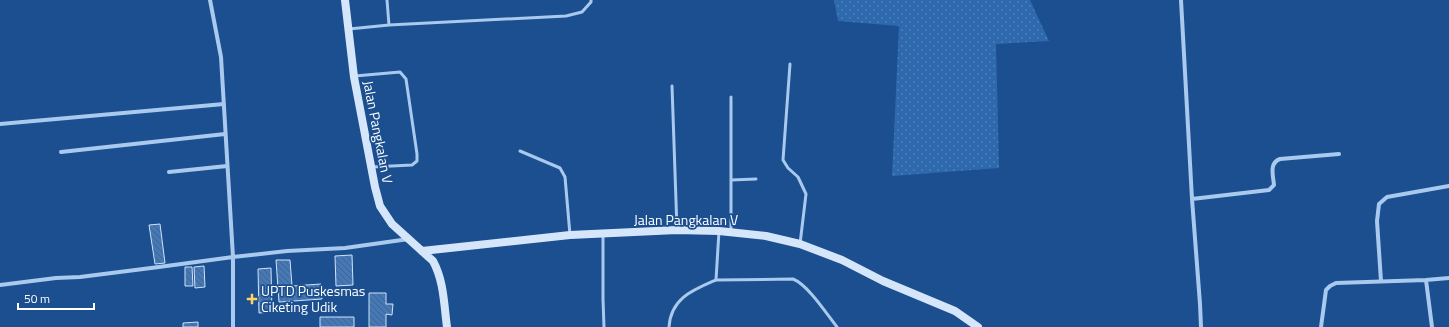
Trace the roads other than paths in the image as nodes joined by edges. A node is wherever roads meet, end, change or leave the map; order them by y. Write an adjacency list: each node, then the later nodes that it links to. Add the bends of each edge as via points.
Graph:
1 (210, 0): 12 (street, via 221,57)
2 (345, 0): 7 (street, Jalan Pangkalan V)
3 (387, 0): 6 (lane)
4 (591, 0): 6 (lane, via 582,12 566,16)
5 (1181, 0): 24 (street)
6 (389, 25): 7 (lane)
7 (348, 29): 9 (street, Jalan Pangkalan V)
8 (790, 64): 31 (lane, via 783,160 798,177 806,194)
9 (354, 76): 19 (street, Jalan Pangkalan V); 19 (lane, via 400,72 406,79 417,161 412,165)
10 (672, 86): 25 (lane)
11 (731, 97): 22 (lane)
12 (224, 104): 13 (street); 14 (street)
13 (0, 124)
14 (225, 134): 16 (street); 18 (street)
15 (520, 151): 29 (lane, via 560,168 565,177)
16 (61, 152)
17 (1339, 154): 24 (street, via 1275,161 1272,165 1274,185 1269,190)
18 (227, 166): 20 (street); 33 (street)
19 (372, 167): 30 (street, Jalan Pangkalan V, via 380,206 392,224)
20 (169, 172)
21 (756, 179): 22 (lane)
22 (731, 180): 27 (lane)
23 (1449, 186): 37 (street, via 1387,196 1379,204 1377,221)
24 (1192, 199): 45 (street)
25 (677, 230): 26 (street, Jalan Pangkalan V); 28 (street, Jalan Pangkalan V)
26 (719, 230): 27 (street, Jalan Pangkalan V); 35 (lane)
27 (731, 232): 31 (street, Jalan Pangkalan V, via 766,236)
28 (602, 234): 29 (street, Jalan Pangkalan V); 41 (lane)
29 (570, 235): 32 (street, Jalan Pangkalan V)
30 (410, 239): 32 (street, Jalan Pangkalan V); 33 (street, via 345,248)
31 (800, 244): 44 (street, Jalan Pangkalan V, via 955,311)
32 (422, 251): 40 (street, Jalan Pangkalan V, via 437,268)
33 (233, 257): 38 (street); 39 (street)
34 (1449, 278): 36 (street)
35 (716, 280): 42 (lane, via 686,294 673,310); 43 (lane, via 793,279 806,289)
36 (1426, 280): 37 (street); 47 (street)
37 (1381, 281): 46 (street, via 1336,283 1330,286 1326,290)
38 (0, 285)
39 (233, 327)
40 (447, 327)
41 (604, 327)
42 (669, 327)
43 (837, 327)
44 (978, 327)
45 (1201, 327)
46 (1321, 327)
47 (1432, 327)

